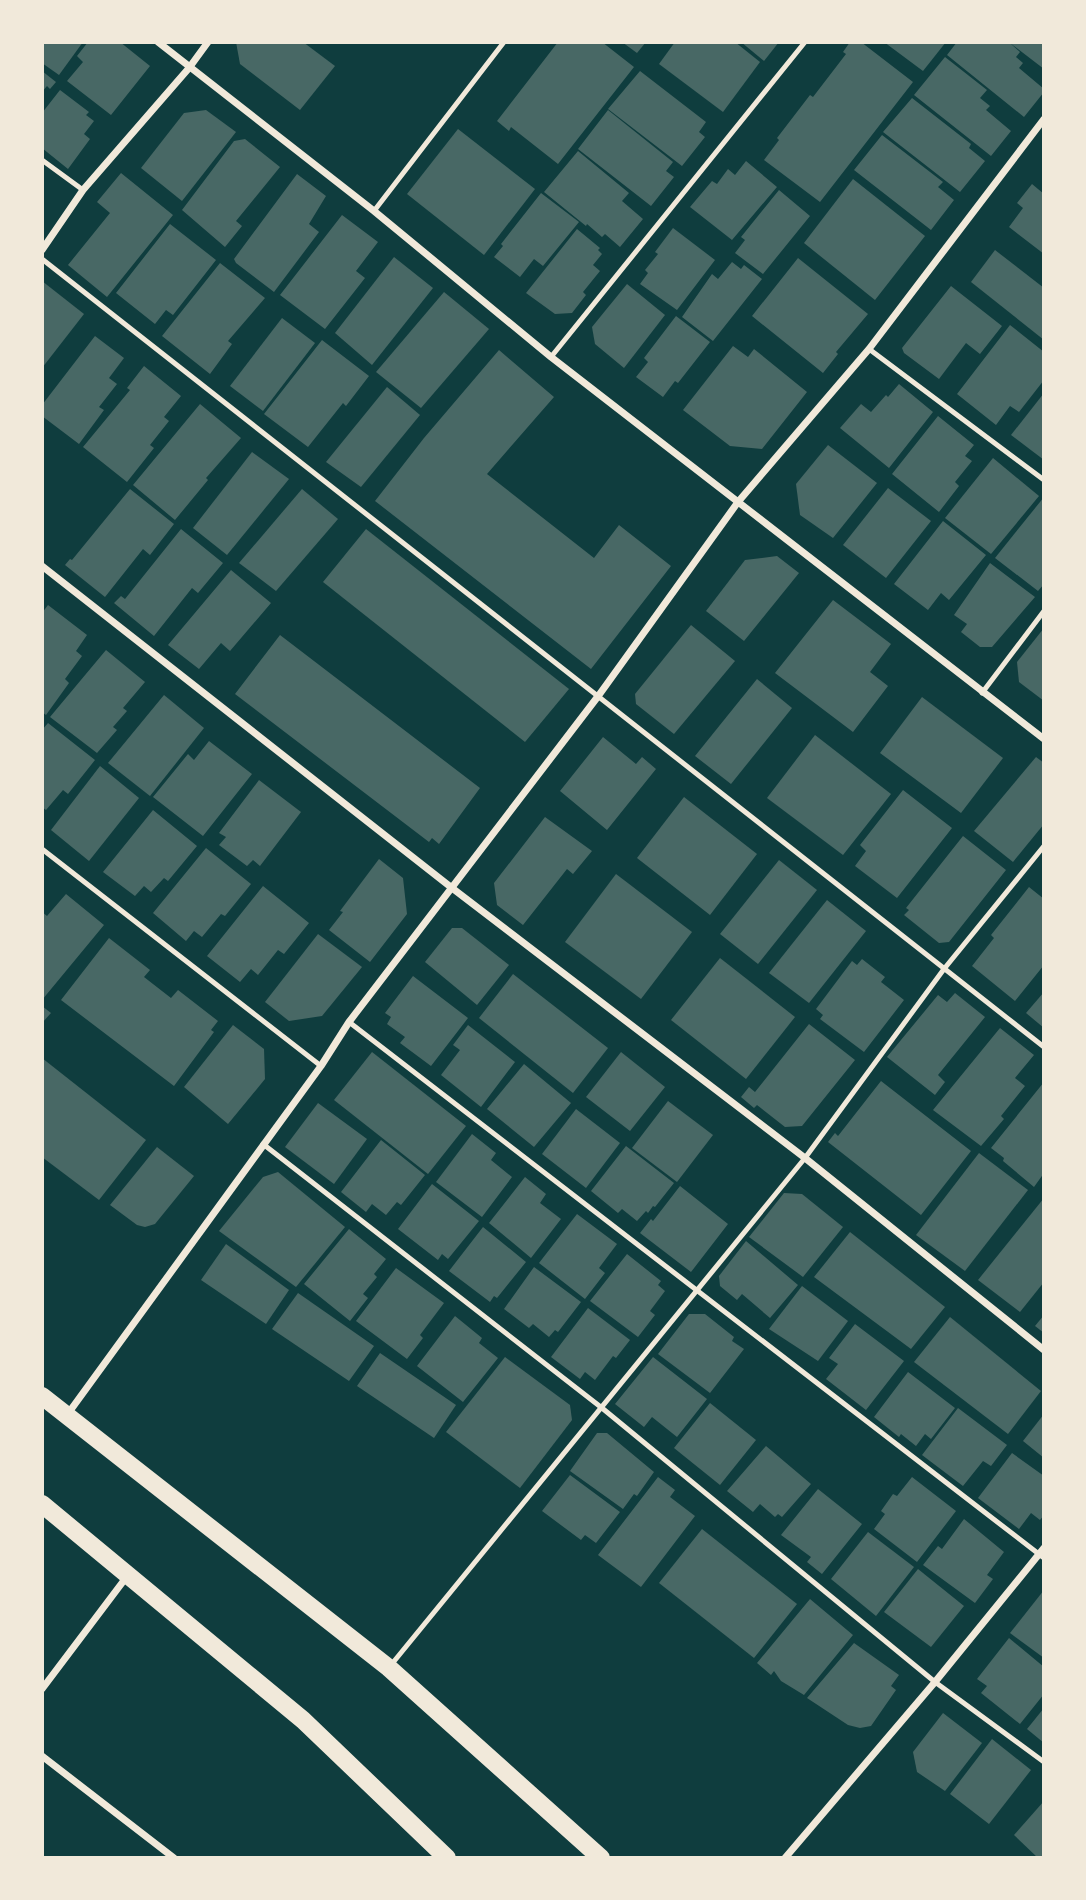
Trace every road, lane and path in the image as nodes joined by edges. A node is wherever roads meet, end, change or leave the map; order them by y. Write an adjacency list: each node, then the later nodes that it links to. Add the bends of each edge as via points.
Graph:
1 (158, 42): 5 (street)
2 (208, 42): 5 (street)
3 (504, 42): 9 (lane)
4 (805, 42): 13 (lane)
5 (189, 68): 8 (street); 9 (street)
6 (1044, 119): 12 (street)
7 (42, 160): 8 (lane)
8 (83, 190): 10 (street)
9 (374, 211): 13 (street)
10 (42, 250)
11 (42, 259): 19 (lane)
12 (869, 349): 14 (lane); 15 (street)
13 (551, 357): 15 (street)
14 (1044, 480)
15 (738, 502): 18 (street); 19 (street)
16 (42, 566): 23 (street)
17 (1044, 611): 18 (lane)
18 (982, 693): 20 (street)
19 (599, 695): 23 (street); 24 (lane)
20 (1044, 739)
21 (1044, 846): 24 (lane)
22 (42, 849): 27 (lane)
23 (452, 888): 25 (street); 29 (street)
24 (944, 968): 26 (lane); 29 (lane)
25 (349, 1022): 27 (street); 30 (lane)
26 (1044, 1047)
27 (321, 1066): 28 (street)
28 (263, 1144): 33 (lane); 34 (street)
29 (805, 1158): 30 (lane); 31 (street)
30 (698, 1290): 33 (lane); 36 (lane)
31 (1044, 1350)
32 (42, 1396): 34 (main road)
33 (602, 1408): 38 (lane); 39 (lane)
34 (67, 1415): 38 (main road)
35 (42, 1504): 37 (main road)
36 (1042, 1553): 39 (street)
37 (129, 1574): 40 (street); 44 (main road, via 303,1720)
38 (389, 1668): 45 (main road)
39 (935, 1682): 42 (lane); 46 (street)
40 (42, 1689)
41 (42, 1756): 43 (street)
42 (1044, 1762)
43 (174, 1858)
44 (447, 1858)
45 (601, 1858)
46 (785, 1858)

